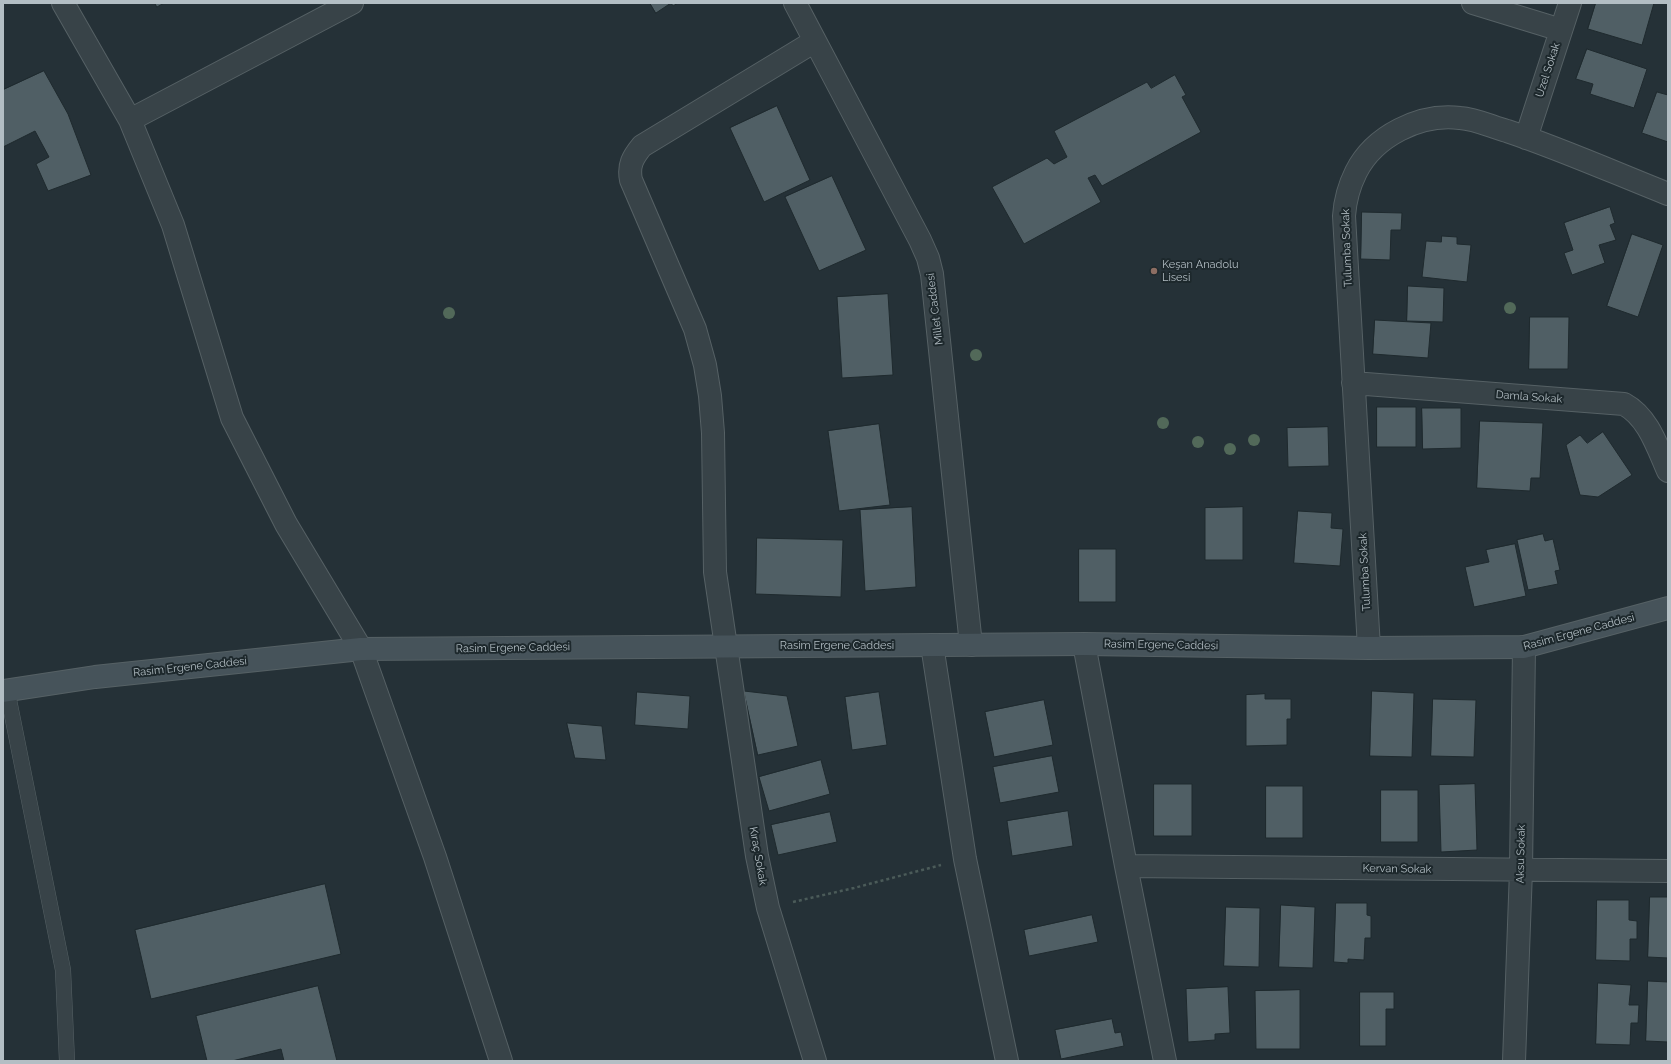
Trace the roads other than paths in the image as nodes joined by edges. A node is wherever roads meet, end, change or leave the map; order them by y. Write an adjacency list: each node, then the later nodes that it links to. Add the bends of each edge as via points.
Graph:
1 (63, 3): 8 (street)
2 (352, 3): 8 (street)
3 (795, 3): 7 (street, Millet Caddesi)
4 (1473, 3): 6 (street)
5 (1570, 3): 6 (street, Uzel Sokak)
6 (1562, 30): 9 (street, Uzel Sokak)
7 (815, 40): 16 (street, Millet Caddesi, via 928,258 932,274); 17 (street, Kıraç Sokak, via 642,146 632,159 629,170 695,329 705,365 713,433 715,572)
8 (130, 120): 20 (street, via 173,225 232,418 286,524)
9 (1526, 138): 10 (street, Tulumba Sokak); 11 (street, Tulumba Sokak, via 1462,118 1439,117 1418,122 1398,131 1379,144 1363,161 1350,187 1344,216)
10 (1668, 194)
11 (1353, 383): 12 (street, Damla Sokak, via 1624,404 1634,409 1643,419); 18 (street, Tulumba Sokak)
12 (1668, 470)
13 (1668, 608): 19 (main road, Rasim Ergene Caddesi)
14 (1084, 644): 16 (main road, Rasim Ergene Caddesi); 18 (main road, Rasim Ergene Caddesi); 22 (street)
15 (932, 645): 16 (main road, Rasim Ergene Caddesi); 17 (main road, Rasim Ergene Caddesi); 28 (street, via 965,859)
16 (971, 645)
17 (726, 646): 20 (main road, Rasim Ergene Caddesi); 27 (street, Kıraç Sokak, via 757,856 768,908)
18 (1369, 648): 19 (main road, Rasim Ergene Caddesi)
19 (1524, 648): 23 (street, Aksu Sokak)
20 (361, 649): 21 (main road, Rasim Ergene Caddesi, via 95,677); 26 (street, via 435,857)
21 (5, 690): 25 (lane, via 63,970)
22 (1126, 866): 23 (street, Kervan Sokak); 29 (street)
23 (1521, 870): 24 (street, Kervan Sokak); 30 (street, Aksu Sokak)
24 (1668, 871)
25 (67, 1061)
26 (501, 1061)
27 (815, 1061)
28 (1007, 1061)
29 (1165, 1061)
30 (1514, 1061)

